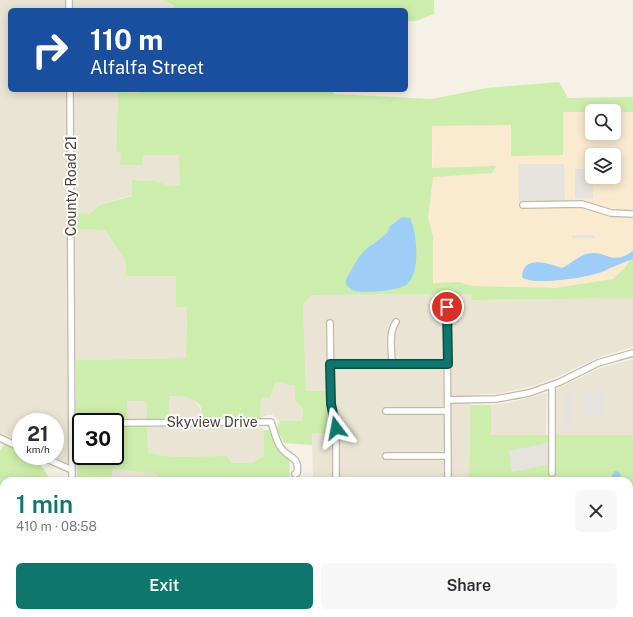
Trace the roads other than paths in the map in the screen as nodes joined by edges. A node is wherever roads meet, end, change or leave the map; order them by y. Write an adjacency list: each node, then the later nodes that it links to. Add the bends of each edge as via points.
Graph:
1 (70, 92): 15 (street, County Road 21)
2 (524, 205): 3 (street, via 579,204 611,213)
3 (633, 214)
4 (447, 307): 10 (street)
5 (396, 322): 9 (street, via 392,332)
6 (330, 323): 8 (street)
7 (633, 353): 11 (street, via 598,363)
8 (330, 364): 9 (street); 27 (street, via 331,404 336,428)
9 (392, 364): 10 (street)
10 (448, 364): 12 (street)
11 (552, 385): 12 (street, via 501,398); 24 (street)
12 (448, 400): 14 (street)
13 (386, 411): 14 (street)
14 (447, 411): 20 (street)
15 (72, 413)
16 (124, 423): 25 (street, Skyview Drive, via 271,422 280,448 297,463)
17 (0, 438): 18 (street)
18 (12, 444)
19 (386, 456): 20 (street)
20 (448, 456): 28 (street)
21 (61, 465): 23 (street)
22 (72, 465): 23 (street, County Road 21)
23 (72, 470): 26 (street, County Road 21)
24 (552, 473)
25 (295, 474)
26 (72, 477)
27 (336, 477)
28 (448, 477)

